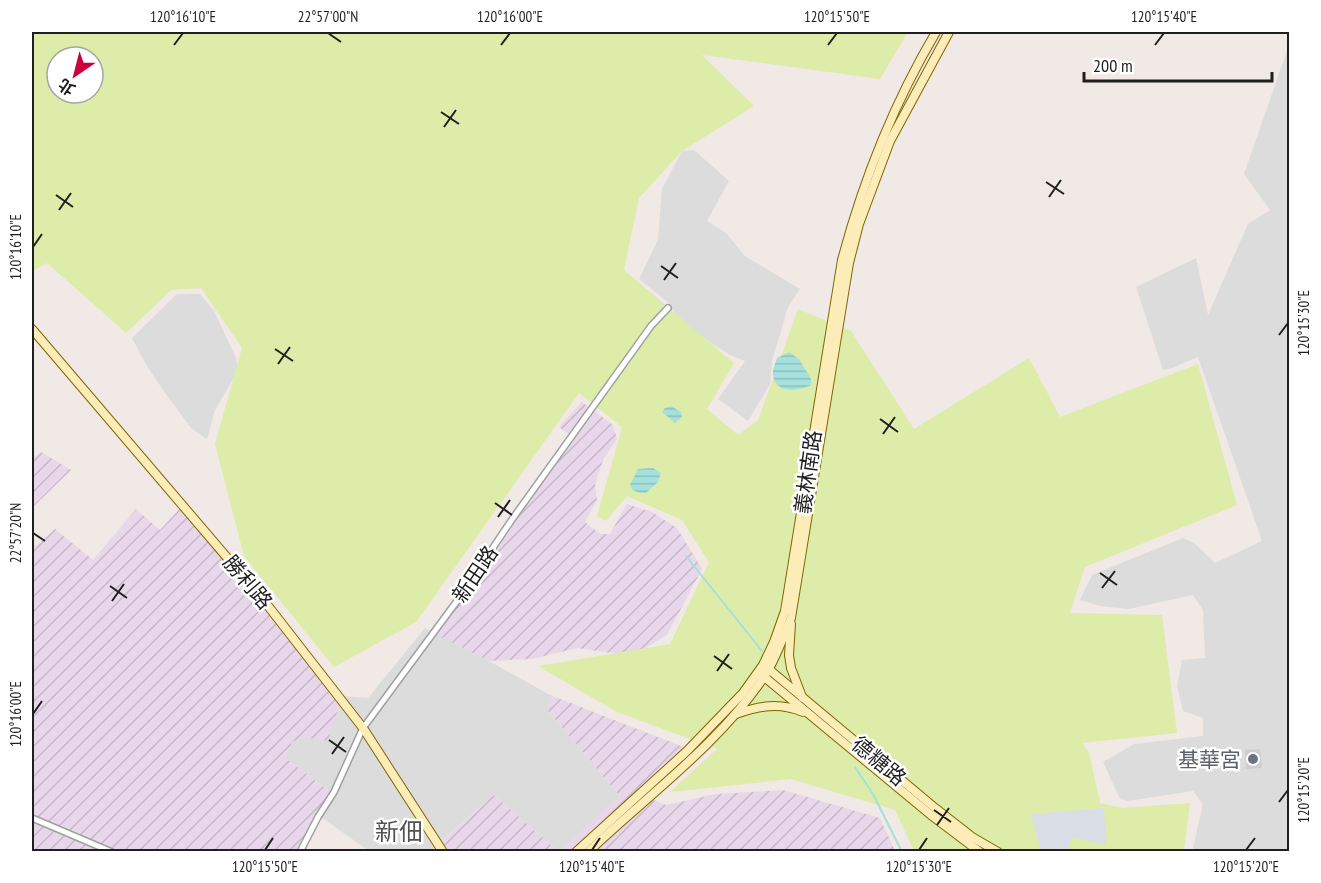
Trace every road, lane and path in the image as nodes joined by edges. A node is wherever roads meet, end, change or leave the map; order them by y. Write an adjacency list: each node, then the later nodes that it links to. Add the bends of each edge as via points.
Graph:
1 (936, 32): 6 (street, 義林南路, via 883,138 849,231 785,611)
2 (949, 32): 5 (street, 義林南路, via 890,141 859,224 849,263)
3 (668, 308): 11 (street, 新田路, via 651,326)
4 (32, 329): 11 (street, 勝利路, via 265,602)
5 (791, 618): 6 (street, 義林南路); 8 (street, via 790,662)
6 (766, 667): 7 (street, 義林南路); 8 (street, 德糖路)
7 (761, 675): 9 (street, 義林南路); 10 (street, 德糖路); 16 (street, 義林南路, via 687,751)
8 (803, 698): 19 (street, 德糖路, via 944,815)
9 (735, 714): 10 (street, via 778,705); 17 (street, 義林南路, via 696,755)
10 (811, 715): 18 (street, 德糖路)
11 (363, 728): 14 (street, 新田路, via 334,792); 15 (street, 勝利路)
12 (32, 818): 13 (street)
13 (112, 852)
14 (300, 852)
15 (443, 852)
16 (576, 852)
17 (588, 852)
18 (981, 852)
19 (998, 852)

